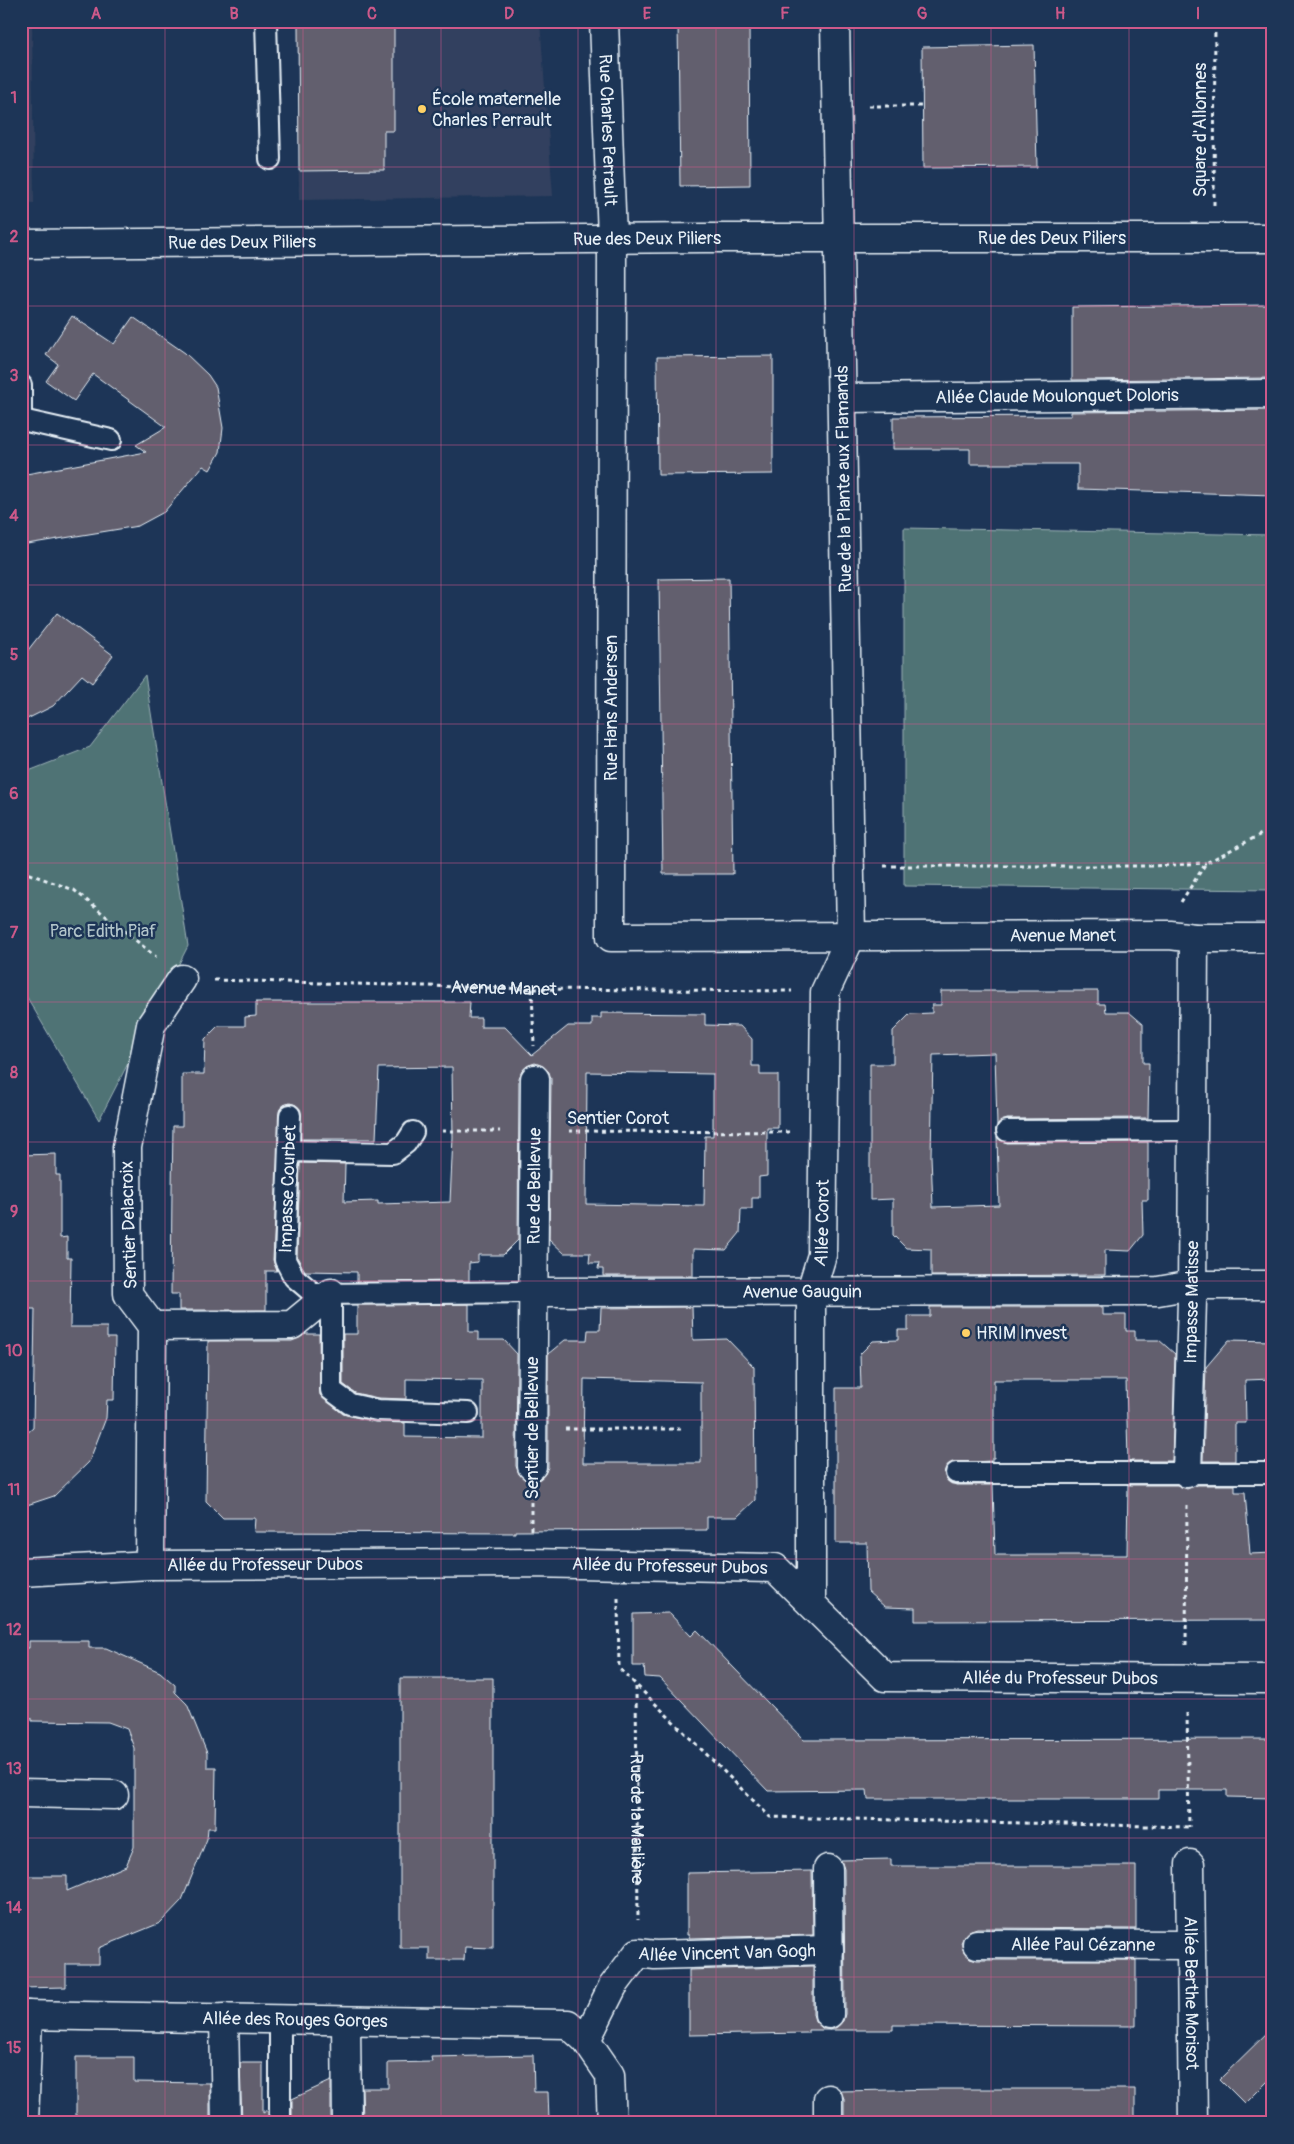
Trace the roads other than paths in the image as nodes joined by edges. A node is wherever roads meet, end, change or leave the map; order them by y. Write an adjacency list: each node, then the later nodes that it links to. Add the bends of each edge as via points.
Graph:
1 (266, 21): 4 (lane)
2 (604, 21): 5 (street, Rue Charles Perrault)
3 (835, 21): 6 (street, Rue de la Plante aux Flamands)
4 (270, 159)
5 (612, 238): 6 (street, Rue des Deux Piliers); 8 (street, Rue des Deux Piliers); 14 (street, Rue Hans Andersen, via 610,937)
6 (840, 238): 7 (street, Rue des Deux Piliers); 11 (street, Rue de la Plante aux Flamands)
7 (1273, 238)
8 (21, 244)
9 (21, 385): 12 (lane)
10 (1273, 394): 11 (street, Allée Claude Moulonguet Doloris)
11 (842, 398): 14 (street, Rue de la Plante aux Flamands)
12 (21, 420): 13 (lane)
13 (111, 440)
14 (851, 936): 15 (street, Avenue Manet); 26 (street, Allée Corot, via 825,992 822,1255)
15 (1182, 936): 16 (street, Avenue Manet); 20 (street, Impasse Matisse)
16 (1273, 938)
17 (182, 980): 29 (street, Sentier Delacroix, via 151,1025 127,1147 128,1294)
18 (535, 1079): 27 (street, Rue de Bellevue)
19 (290, 1115): 23 (lane, Impasse Courbet)
20 (1194, 1130): 21 (lane); 24 (street, Impasse Matisse)
21 (1007, 1131)
22 (413, 1132): 23 (lane, via 393,1153)
23 (290, 1151): 28 (lane, Impasse Courbet, via 285,1260 294,1277 314,1294)
24 (1192, 1285): 25 (street, Avenue Gauguin); 26 (street, Avenue Gauguin, via 1158,1291); 33 (street, Impasse Matisse)
25 (1273, 1285)
26 (811, 1291): 27 (street, Avenue Gauguin); 37 (street, Allée Corot)
27 (532, 1292): 28 (lane, Avenue Gauguin); 31 (street, Sentier de Bellevue)
28 (332, 1293): 29 (street, via 292,1325); 30 (lane, via 331,1390 350,1404 377,1410)
29 (152, 1326): 35 (street)
30 (468, 1413)
31 (532, 1466)
32 (956, 1473): 33 (lane)
33 (1187, 1473): 34 (lane)
34 (1273, 1473)
35 (150, 1565): 36 (street, Allée du Professeur Dubos); 37 (street, Allée du Professeur Dubos, via 530,1564 775,1568)
36 (21, 1572)
37 (811, 1603): 38 (street, Allée du Professeur Dubos, via 885,1676)
38 (1273, 1679)
39 (21, 1793): 40 (street)
40 (114, 1795)
41 (1190, 1864): 44 (street, Allée Berthe Morisot)
42 (828, 1869): 45 (street)
43 (977, 1944): 44 (street, Allée Paul Cézanne)
44 (1190, 1945): 57 (street, Allée Berthe Morisot)
45 (829, 1950): 46 (street); 51 (street, Allée Vincent Van Gogh, via 638,1953)
46 (829, 2014)
47 (25, 2015): 48 (street, Allée des Rouges Gorges); 52 (street)
48 (224, 2018): 49 (street, Allée des Rouges Gorges); 53 (street)
49 (280, 2019): 50 (street, Allée des Rouges Gorges); 54 (lane)
50 (346, 2021): 51 (street, Allée des Rouges Gorges); 55 (street)
51 (577, 2032): 56 (street, via 610,2075)
52 (24, 2123)
53 (226, 2123)
54 (280, 2123)
55 (347, 2123)
56 (612, 2123)
57 (1193, 2123)

